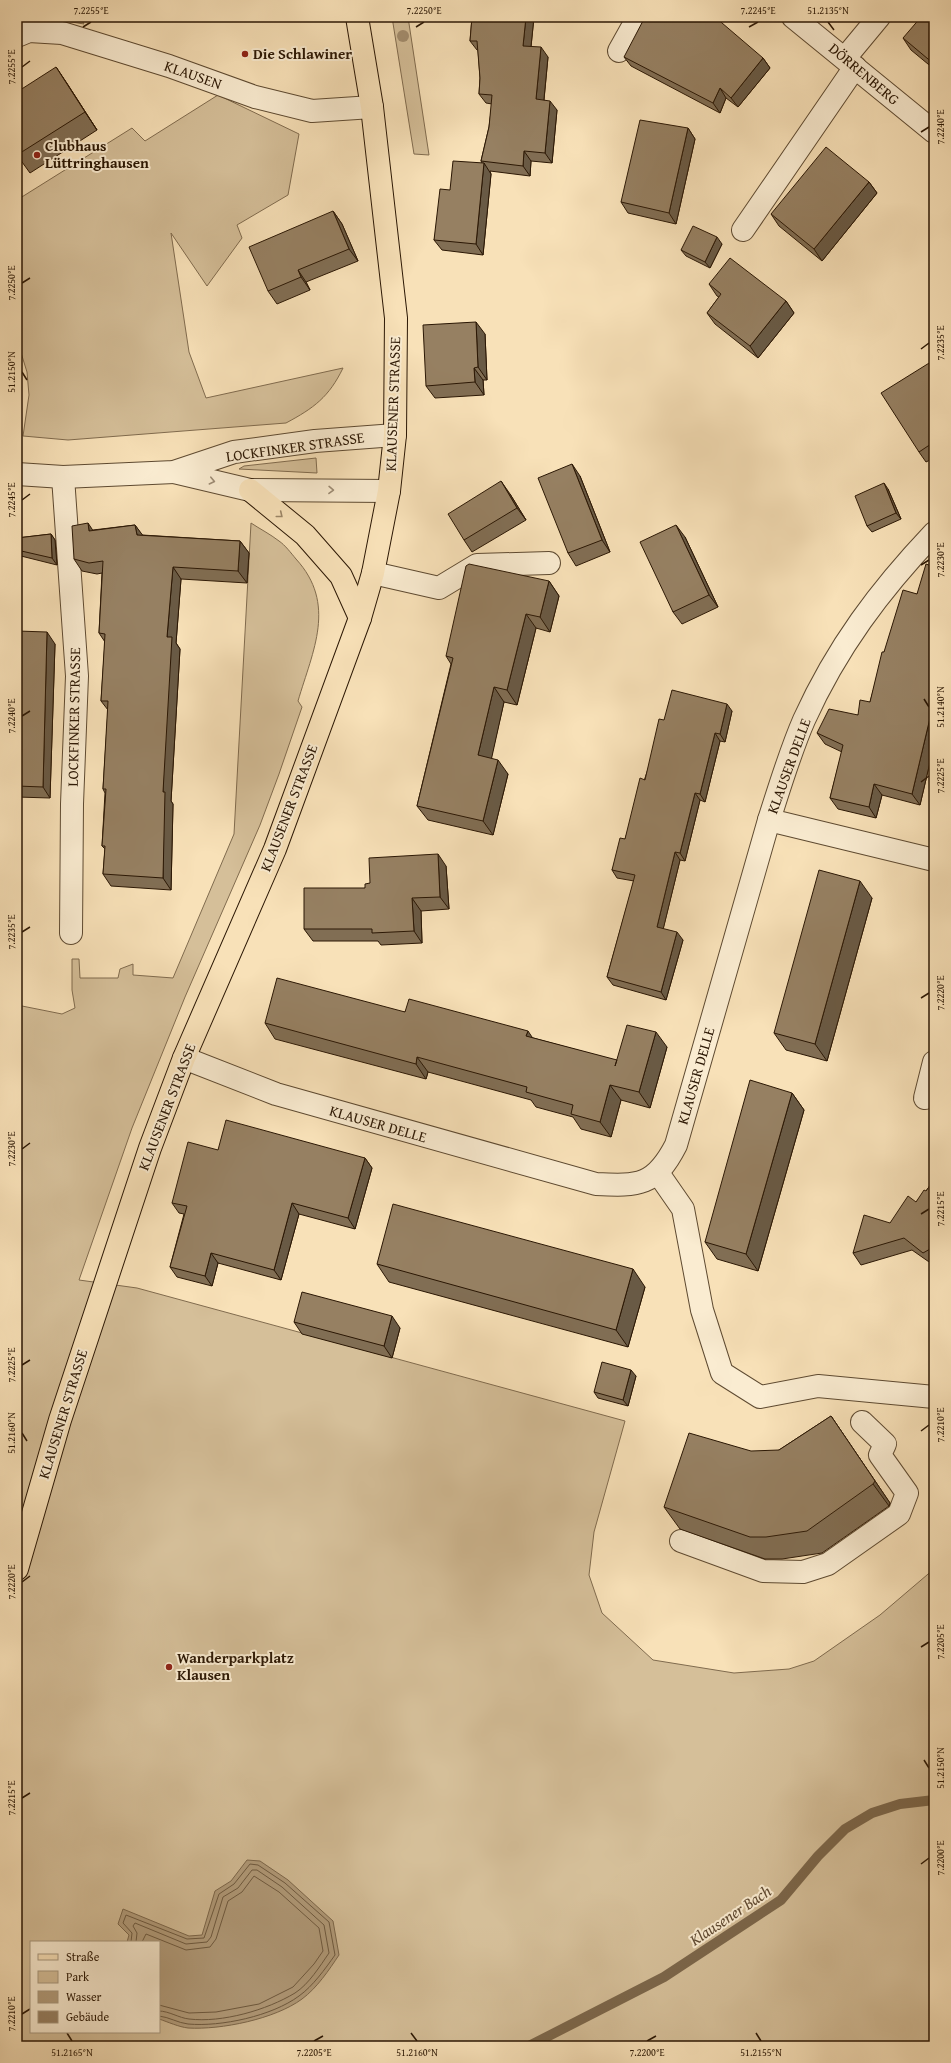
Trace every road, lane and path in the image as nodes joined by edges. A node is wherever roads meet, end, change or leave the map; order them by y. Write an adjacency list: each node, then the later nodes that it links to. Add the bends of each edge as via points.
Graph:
1 (357, 17): 8 (main road, KLAUSENER STRASSE)
2 (638, 17): 6 (street)
3 (793, 17): 7 (street, DÖRRENBERG)
4 (879, 17): 7 (street)
5 (17, 36): 8 (street, KLAUSEN, via 29,31 62,33 181,70 255,97 312,112)
6 (619, 51)
7 (850, 62): 9 (street, DÖRRENBERG); 10 (street)
8 (372, 107): 11 (main road, KLAUSENER STRASSE, via 396,312)
9 (934, 132)
10 (743, 230)
11 (395, 434): 12 (street, LOCKFINKER STRASSE, via 234,452); 16 (main road, KLAUSENER STRASSE)
12 (174, 472): 14 (street, LOCKFINKER STRASSE); 15 (street, LOCKFINKER STRASSE, one-way to 15)
13 (17, 474): 14 (street, LOCKFINKER STRASSE)
14 (64, 477): 23 (street, LOCKFINKER STRASSE, via 77,676 72,804)
15 (250, 490): 16 (street, LOCKFINKER STRASSE, one-way to 16); 20 (main road, one-way to 20, via 305,535 336,570)
16 (389, 491): 19 (main road, KLAUSENER STRASSE)
17 (934, 533): 21 (street, KLAUSER DELLE, via 872,604 840,650 804,719)
18 (549, 563): 19 (street, via 477,565 439,588)
19 (373, 573): 20 (main road, KLAUSENER STRASSE)
20 (360, 618): 24 (main road, KLAUSENER STRASSE, via 275,849)
21 (769, 820): 22 (street); 27 (street, KLAUSER DELLE, via 676,1145)
22 (934, 860)
23 (71, 933)
24 (184, 1058): 27 (street, KLAUSER DELLE, via 276,1094 596,1184 622,1185 646,1181); 31 (main road, KLAUSENER STRASSE, via 127,1215 60,1420)
25 (934, 1062): 26 (street)
26 (925, 1098)
27 (658, 1173): 28 (street, via 683,1209 702,1310 722,1373 760,1397 818,1386)
28 (934, 1397)
29 (862, 1422): 30 (street, via 885,1444 880,1455 907,1493 899,1514 828,1564 803,1572 763,1571)
30 (681, 1542)
31 (17, 1569)

